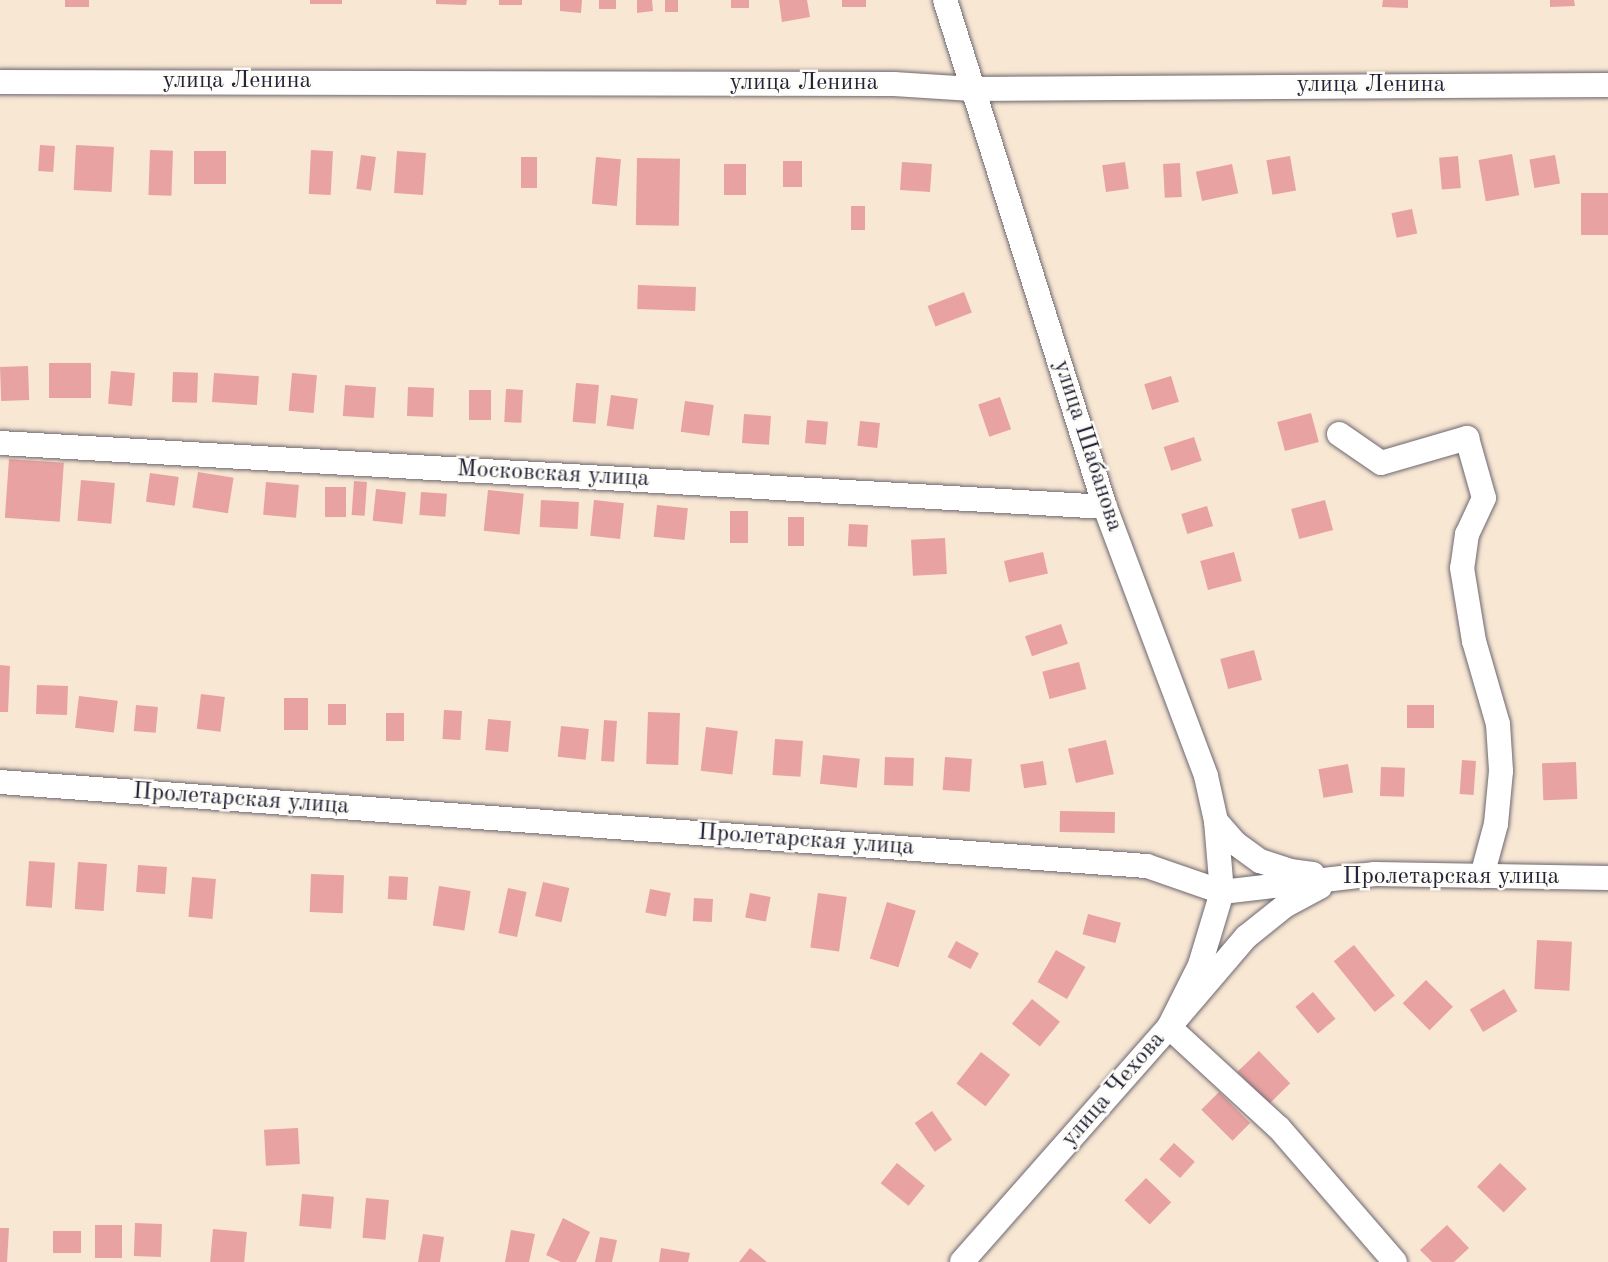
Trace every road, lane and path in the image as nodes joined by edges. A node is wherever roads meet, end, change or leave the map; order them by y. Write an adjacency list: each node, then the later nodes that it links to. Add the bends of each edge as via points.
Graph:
1 (945, 0): 4 (street, улица Шабанова)
2 (0, 82): 4 (street, улица Ленина, via 880,84)
3 (1608, 85): 4 (street, улица Ленина)
4 (972, 89): 7 (street, улица Шабанова)
5 (1339, 434): 11 (street, via 1381,463 1466,438 1484,498 1467,534 1462,568 1474,641 1498,724 1501,771 1496,824)
6 (0, 443): 7 (street, Московская улица)
7 (1105, 507): 9 (street, улица Шабанова, via 1206,776)
8 (0, 782): 13 (street, Пролетарская улица, via 1147,866)
9 (1216, 821): 10 (street, via 1235,843 1261,861 1290,871); 13 (street, улица Шабанова)
10 (1338, 876): 11 (street, Пролетарская улица); 13 (street, Пролетарская улица); 14 (street, via 1286,905 1246,937)
11 (1482, 876): 12 (street, Пролетарская улица)
12 (1608, 878)
13 (1222, 892): 14 (street, улица Чехова, via 1200,965)
14 (1169, 1027): 15 (street, улица Чехова); 16 (street, via 1279,1128)
15 (962, 1262)
16 (1395, 1262)

